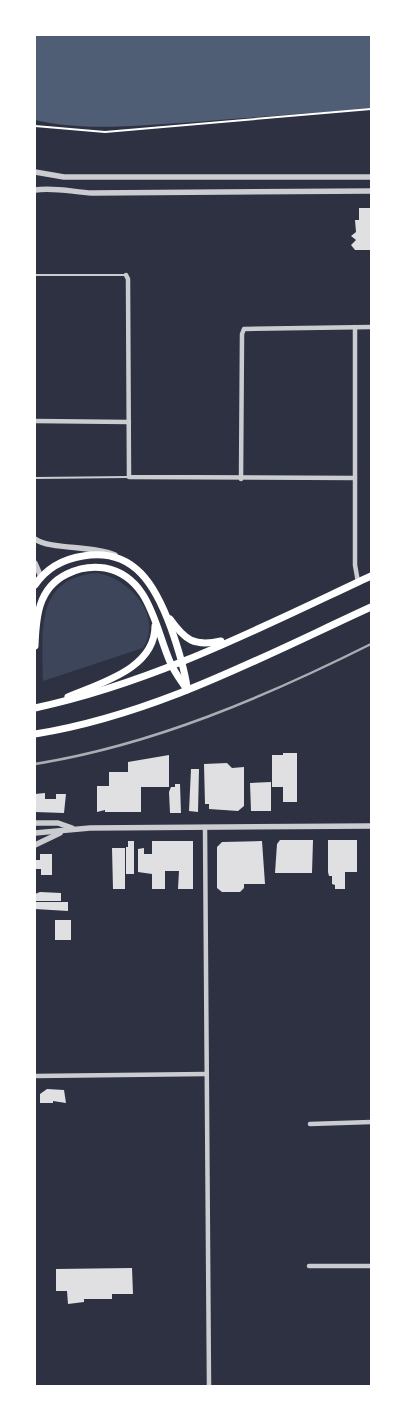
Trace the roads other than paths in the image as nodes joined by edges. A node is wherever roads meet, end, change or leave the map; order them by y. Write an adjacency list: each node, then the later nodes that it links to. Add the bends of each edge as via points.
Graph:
1 (35, 172): 2 (street, via 64,177)
2 (371, 177)
3 (35, 190): 4 (street)
4 (371, 191)
5 (35, 275): 6 (lane)
6 (126, 275): 10 (street)
7 (355, 327): 8 (street); 13 (street); 14 (street, via 244,329)
8 (371, 327)
9 (35, 421): 10 (street)
10 (129, 422): 11 (street)
11 (129, 477): 12 (lane); 14 (street)
12 (35, 478)
13 (355, 478): 14 (street); 22 (street, via 355,565)
14 (241, 479)
15 (35, 539): 17 (street)
16 (35, 543): 17 (street)
17 (47, 544): 19 (street, via 100,550)
18 (35, 563): 21 (street)
19 (131, 565): 21 (highway, via 106,556 82,556 58,564); 25 (highway, via 147,579)
20 (371, 576): 22 (highway)
21 (41, 577): 23 (highway); 24 (highway)
22 (358, 582): 28 (highway)
23 (35, 585)
24 (42, 598): 27 (highway, via 52,584 72,571 91,567 110,569 139,588); 29 (highway)
25 (161, 603): 28 (highway, via 187,639 206,643); 30 (highway)
26 (371, 607): 32 (highway)
27 (155, 621): 31 (highway); 33 (highway, via 153,639 134,667)
28 (234, 638): 30 (highway)
29 (35, 646)
30 (183, 661): 31 (highway); 32 (highway)
31 (171, 666): 32 (highway); 33 (highway, via 127,684)
32 (187, 690): 35 (highway, via 108,718)
33 (50, 705): 34 (highway)
34 (35, 708)
35 (35, 734)
36 (35, 823): 39 (street, via 58,823)
37 (371, 826): 38 (street)
38 (205, 827): 39 (street); 42 (street)
39 (74, 828): 40 (street); 41 (street)
40 (35, 833)
41 (35, 845)
42 (206, 1074): 43 (street); 48 (street)
43 (35, 1076)
44 (371, 1122): 45 (street)
45 (310, 1124)
46 (309, 1266): 47 (street)
47 (371, 1266)
48 (208, 1386)

